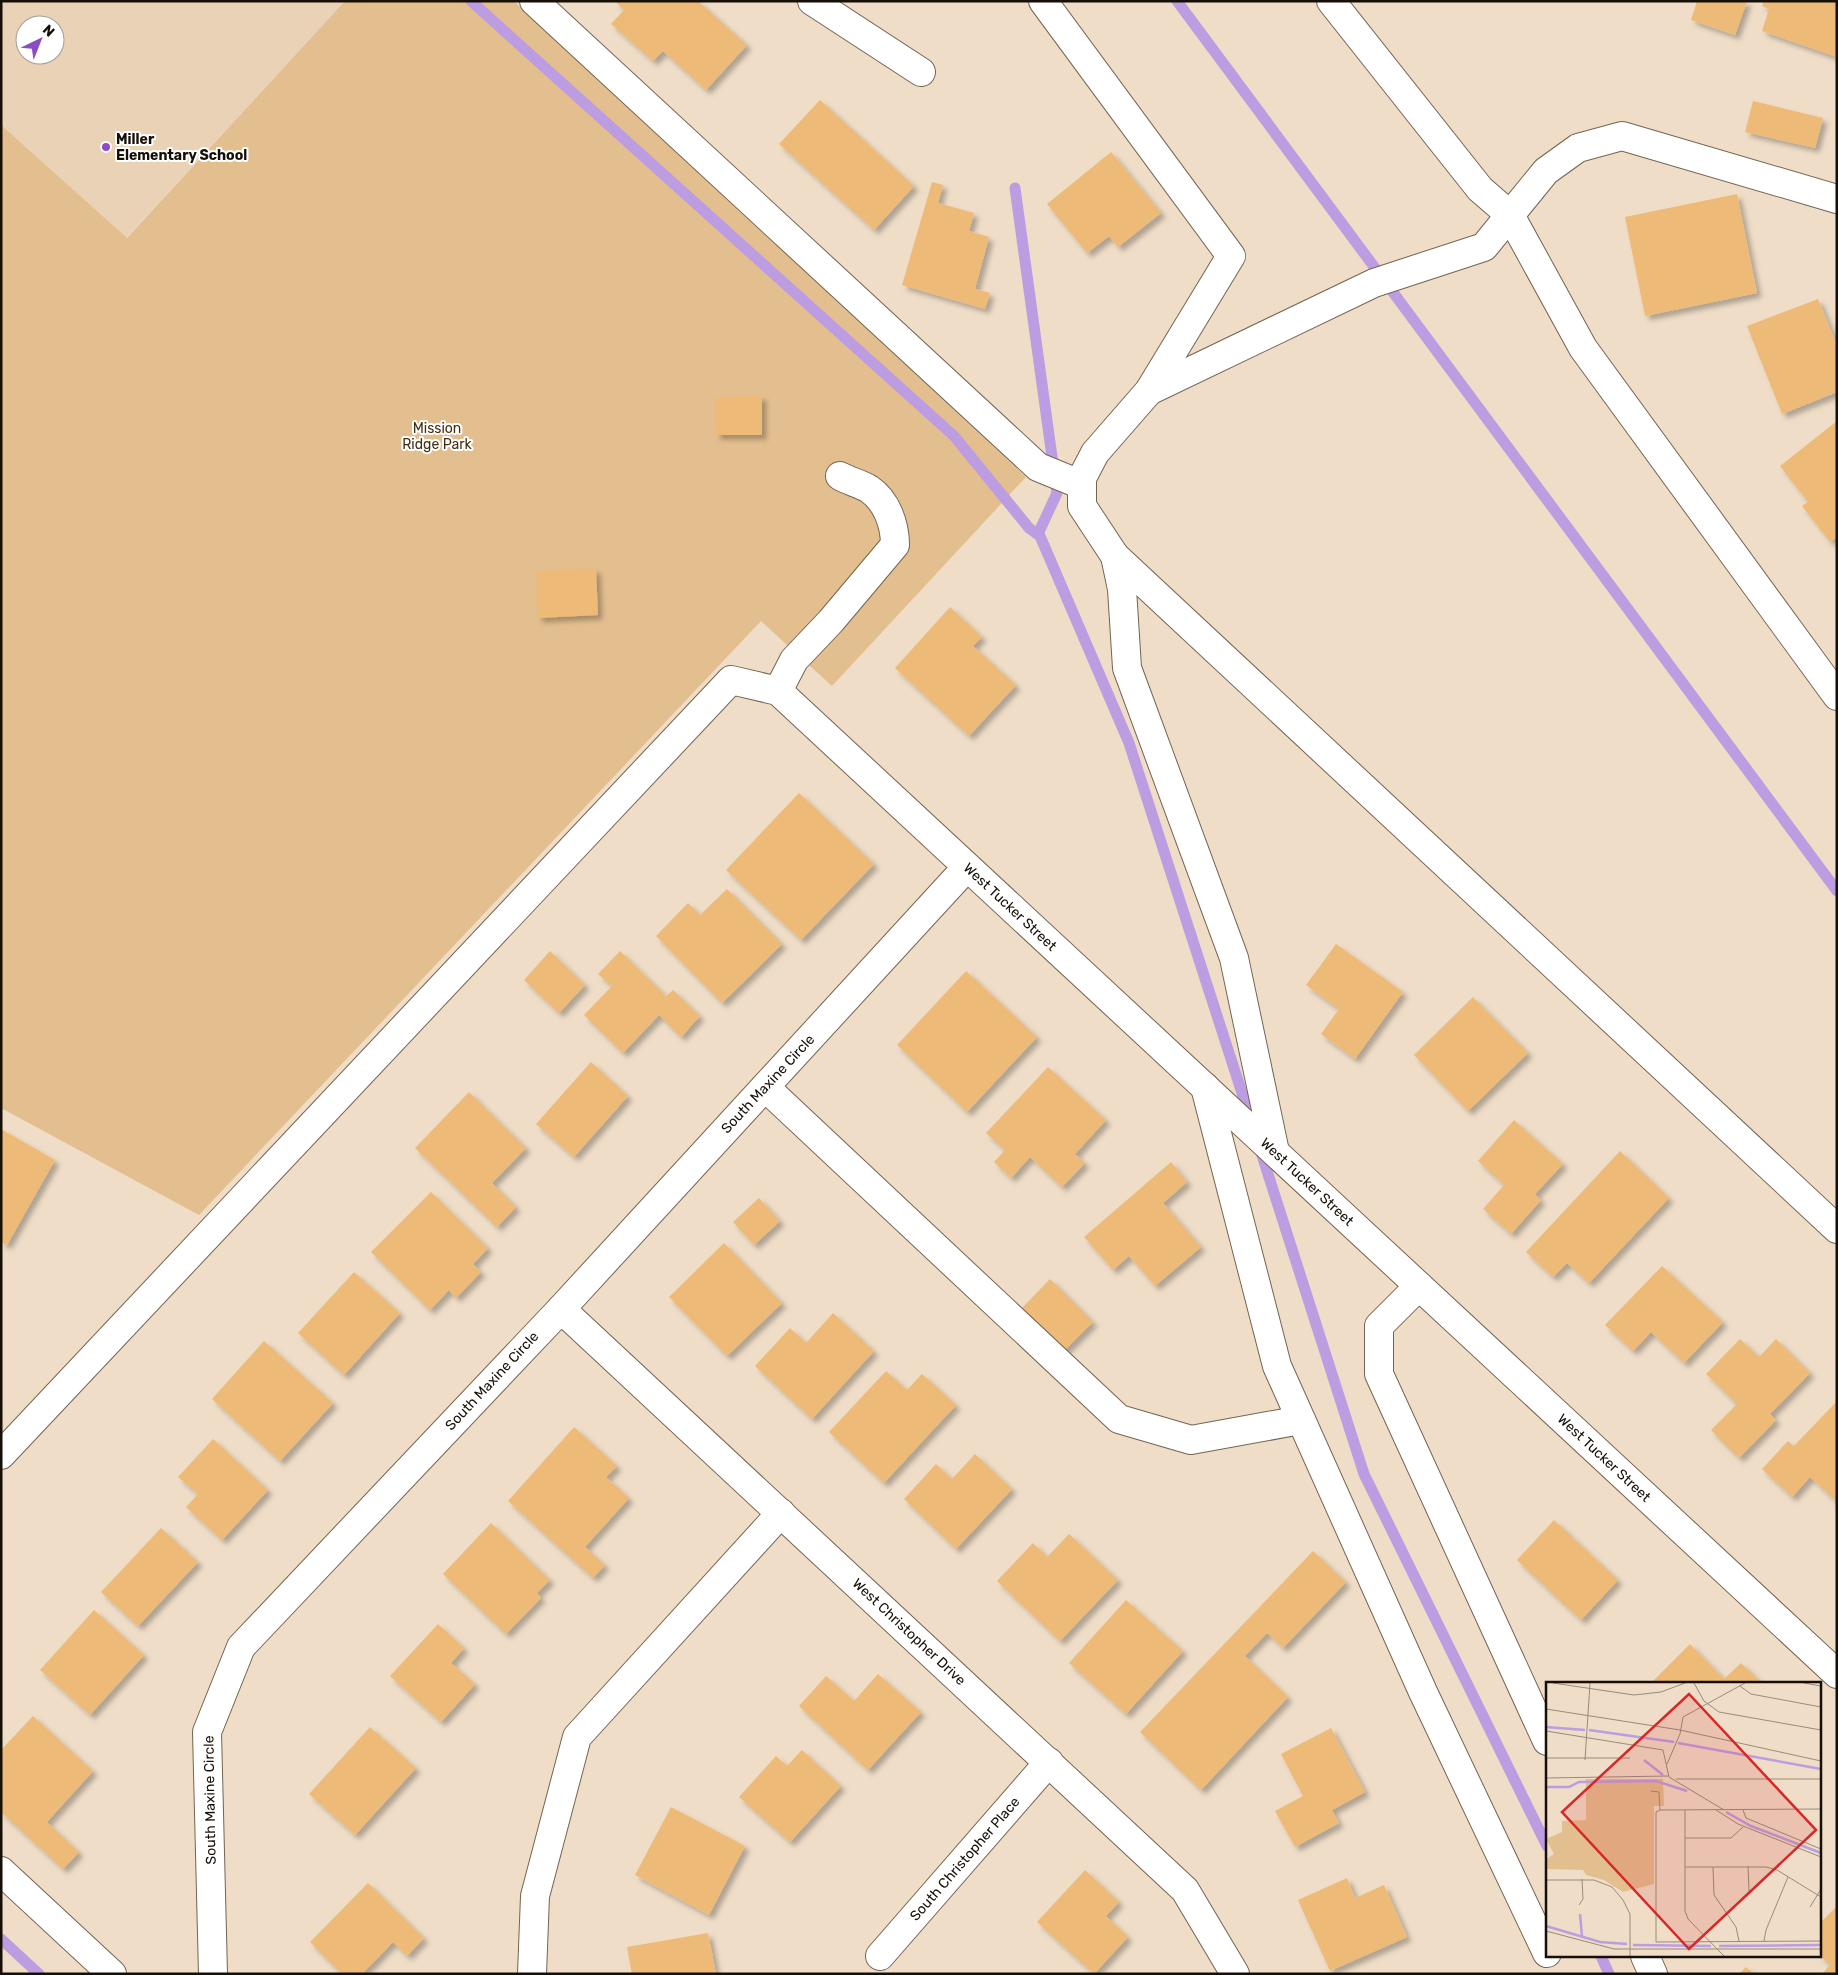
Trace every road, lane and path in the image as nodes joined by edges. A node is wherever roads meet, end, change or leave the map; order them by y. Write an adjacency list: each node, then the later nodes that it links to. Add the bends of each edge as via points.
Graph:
1 (534, 1): 10 (street, via 1038,467)
2 (812, 1): 5 (street)
3 (1043, 1): 8 (street, via 1231,256)
4 (1331, 1): 7 (street, via 1480,189)
5 (921, 72)
6 (1837, 199): 7 (street, via 1622,136 1572,152 1546,171)
7 (1510, 215): 8 (street, via 1484,247 1374,283); 13 (street, via 1583,348)
8 (1149, 391): 10 (street, via 1095,453 1082,478)
9 (840, 476): 12 (street, via 870,490 889,513 895,529 895,545 794,660)
10 (1082, 486): 11 (street, via 1082,506)
11 (1116, 556): 17 (street, via 1122,589 1127,668 1234,958); 18 (street)
12 (778, 691): 14 (street, West Tucker Street); 22 (street, via 731,680)
13 (1837, 696)
14 (967, 867): 15 (street, South Maxine Circle); 16 (street, West Tucker Street)
15 (765, 1087): 20 (street, South Maxine Circle); 21 (street, via 1119,1419 1191,1440)
16 (1205, 1087): 17 (street, West Tucker Street); 21 (street, via 1277,1366)
17 (1275, 1152): 19 (street, West Tucker Street)
18 (1837, 1229)
19 (1419, 1286): 24 (street, West Tucker Street); 25 (street, via 1379,1326 1379,1374)
20 (561, 1309): 23 (street, West Christopher Drive); 33 (street, South Maxine Circle, via 241,1647 207,1732)
21 (1301, 1420): 28 (street, via 1423,1692)
22 (1, 1455)
23 (781, 1513): 26 (street, West Christopher Drive); 34 (street, via 577,1737 535,1896)
24 (1837, 1674)
25 (1546, 1739)
26 (1049, 1762): 29 (street, South Christopher Place); 35 (street, West Christopher Drive, via 1185,1890)
27 (1, 1871): 32 (street)
28 (1546, 1953)
29 (880, 1956)
30 (1548, 1958): 36 (street)
31 (1646, 1958): 37 (street)
32 (112, 1974)
33 (213, 1974)
34 (532, 1974)
35 (1235, 1974)
36 (1556, 1974)
37 (1653, 1974)

